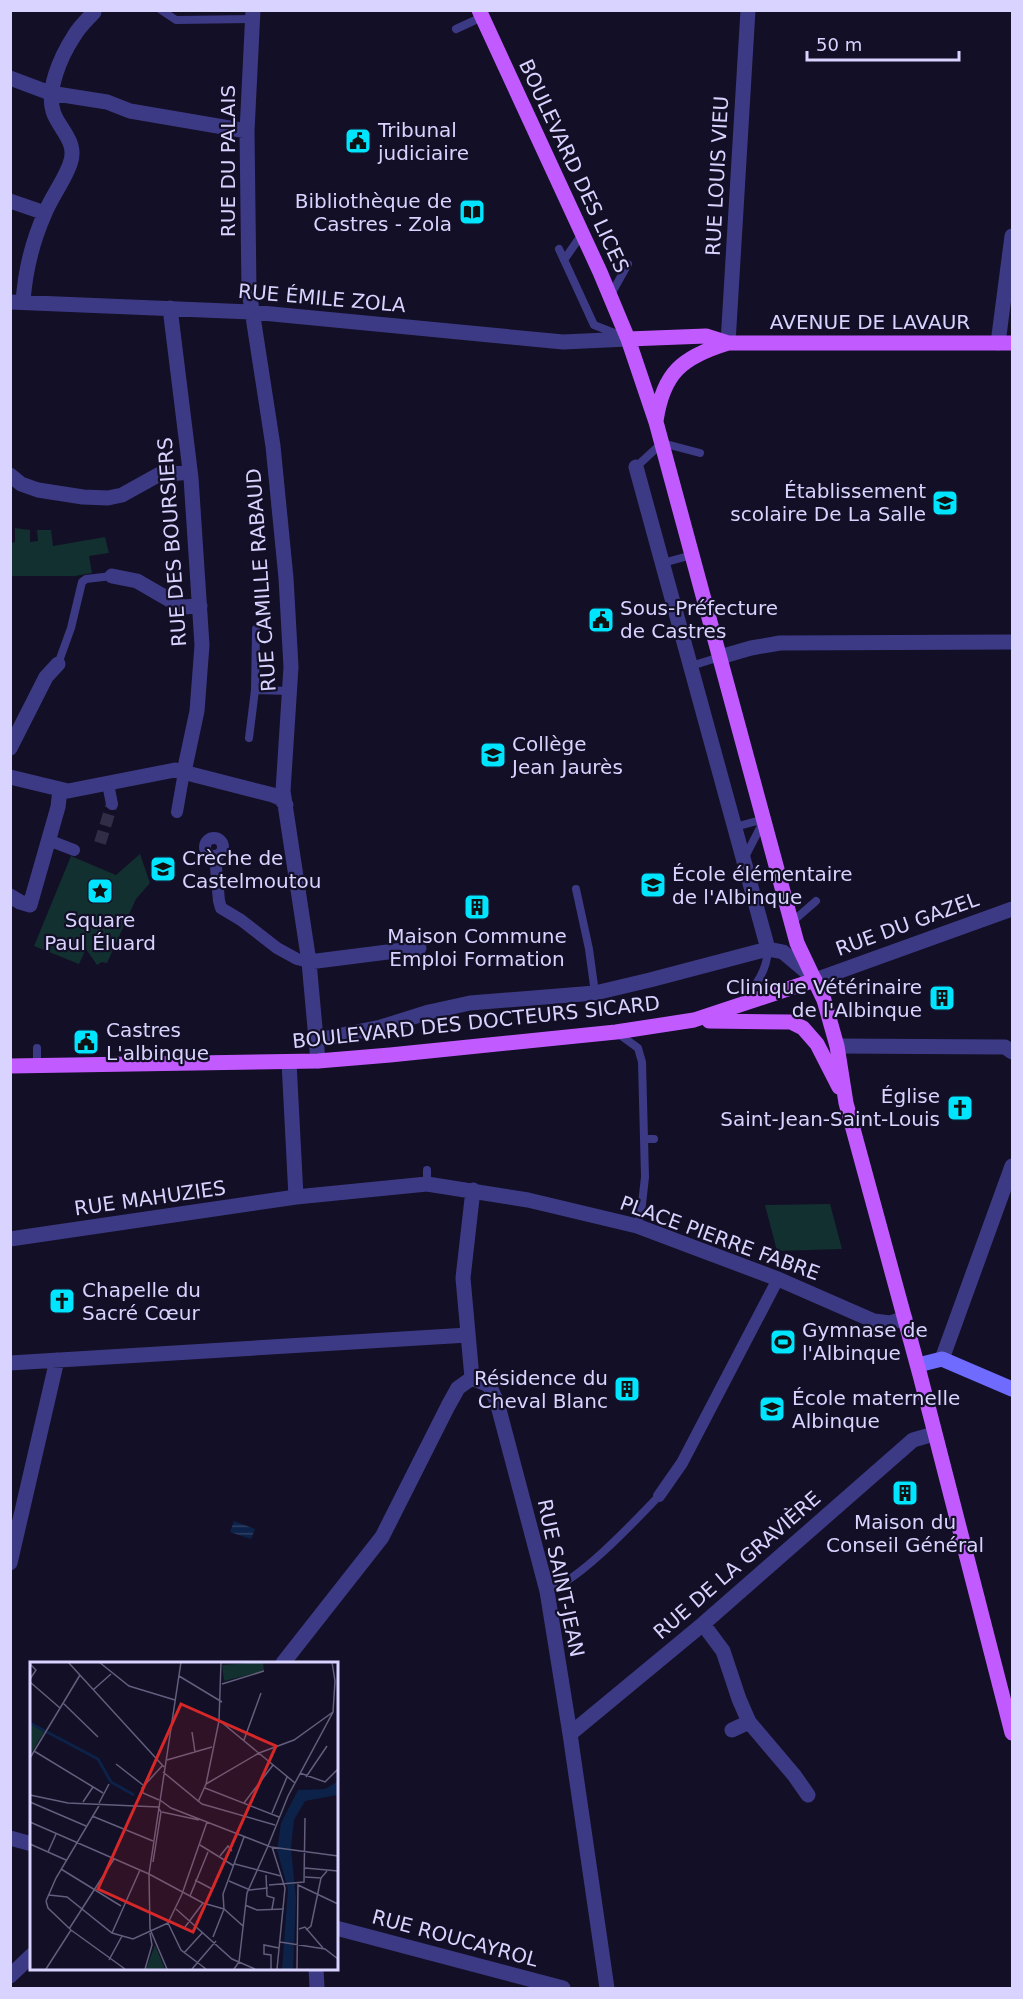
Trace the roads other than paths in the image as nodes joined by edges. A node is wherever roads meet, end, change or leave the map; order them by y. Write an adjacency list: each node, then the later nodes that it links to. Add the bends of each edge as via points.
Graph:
1 (161, 10): 5 (lane, via 176,20)
2 (748, 10): 22 (street, RUE LOUIS VIEU)
3 (94, 12): 8 (street, via 74,35)
4 (481, 14): 6 (lane); 12 (main road, BOULEVARD DES LICES)
5 (253, 15): 9 (street, RUE DU PALAIS)
6 (456, 29)
7 (10, 78): 8 (street)
8 (50, 93): 9 (street); 11 (street, via 54,113 73,152)
9 (247, 131): 20 (street, RUE DU PALAIS)
10 (10, 201): 11 (street)
11 (45, 213): 18 (street)
12 (582, 234): 15 (lane); 17 (main road, BOULEVARD DES LICES)
13 (1012, 236): 23 (street)
14 (559, 249): 15 (lane)
15 (564, 260): 21 (lane, via 594,324)
16 (628, 264): 17 (lane)
17 (610, 297): 21 (main road, BOULEVARD DES LICES)
18 (17, 302): 19 (street, RUE ÉMILE ZOLA)
19 (170, 308): 20 (street, RUE ÉMILE ZOLA); 28 (street, RUE DES BOURSIERS)
20 (252, 312): 21 (street, RUE ÉMILE ZOLA, via 563,342); 40 (street, RUE CAMILLE RABAUD, via 273,446 286,578)
21 (628, 339): 22 (main road, AVENUE DE LAVAUR, via 706,336); 24 (main road, BOULEVARD DES LICES)
22 (728, 343): 23 (main road, AVENUE DE LAVAUR); 24 (main road, AVENUE DE LAVAUR, via 690,360 670,377)
23 (1005, 343)
24 (656, 422): 25 (main road, BOULEVARD DES LICES)
25 (662, 443): 26 (lane); 27 (lane); 30 (main road, BOULEVARD DES LICES)
26 (699, 453)
27 (636, 466): 31 (street)
28 (190, 472): 29 (street, via 158,475 122,495 108,498 38,490); 33 (street, RUE DES BOURSIERS)
29 (10, 475)
30 (692, 555): 31 (lane); 36 (main road, BOULEVARD DES LICES)
31 (663, 563): 38 (street)
32 (112, 576): 33 (street, via 137,581 182,607); 37 (lane, via 82,582)
33 (200, 606): 43 (street, RUE DES BOURSIERS, via 200,688)
34 (256, 629): 39 (lane)
35 (1012, 642): 36 (street, via 780,643)
36 (720, 657): 38 (lane); 50 (main road, BOULEVARD DES LICES)
37 (58, 664): 42 (street, via 46,677)
38 (691, 666): 51 (street)
39 (255, 690): 40 (lane); 41 (lane)
40 (290, 691): 48 (street, RUE CAMILLE RABAUD, via 283,791)
41 (249, 738)
42 (10, 748)
43 (184, 772): 45 (street, via 175,770); 48 (street, via 273,795); 49 (street)
44 (10, 777): 46 (street)
45 (108, 784): 46 (street); 47 (street)
46 (60, 790): 52 (street)
47 (112, 804)
48 (286, 805): 63 (street, RUE CAMILLE RABAUD)
49 (177, 812)
50 (764, 819): 51 (lane); 55 (lane); 60 (main road, BOULEVARD DES LICES)
51 (735, 827): 55 (street)
52 (48, 840): 53 (street); 57 (street, via 30,905)
53 (74, 850)
54 (215, 856): 63 (street, via 221,908 277,948)
55 (743, 860): 62 (street)
56 (576, 889): 65 (lane)
57 (10, 896)
58 (816, 900): 60 (lane)
59 (1012, 909): 64 (street, RUE DU GAZEL)
60 (792, 922): 64 (main road, BOULEVARD DES LICES, via 797,943)
61 (418, 948): 63 (street)
62 (768, 949): 64 (street, via 783,952); 65 (street); 66 (lane, via 761,976)
63 (309, 962): 69 (street, RUE CAMILLE RABAUD)
64 (815, 980): 66 (main road, BOULEVARD DES DOCTEURS SICARD); 70 (main road, BOULEVARD DES LICES)
65 (595, 993): 69 (street, via 464,1005)
66 (738, 1007): 67 (main road, BOULEVARD DES DOCTEURS SICARD)
67 (694, 1020): 68 (main road, BOULEVARD DES DOCTEURS SICARD); 79 (main road, BOULEVARD DES DOCTEURS SICARD, via 790,1022 804,1028 818,1044)
68 (616, 1032): 73 (main road, BOULEVARD DES DOCTEURS SICARD); 77 (lane, via 638,1048)
69 (317, 1040): 73 (street, RUE CAMILLE RABAUD)
70 (837, 1046): 72 (street, via 1005,1047); 79 (main road, BOULEVARD DES LICES)
71 (37, 1048): 75 (lane)
72 (1012, 1052)
73 (318, 1061): 74 (main road, BOULEVARD DES DOCTEURS SICARD)
74 (289, 1062): 75 (main road, BOULEVARD DES DOCTEURS SICARD); 84 (street)
75 (37, 1065): 76 (main road, BOULEVARD DES DOCTEURS SICARD)
76 (10, 1066)
77 (643, 1084): 78 (lane); 80 (lane)
78 (653, 1084)
79 (846, 1103): 88 (main road)
80 (644, 1139): 81 (lane); 85 (lane, via 645,1177)
81 (654, 1139)
82 (1012, 1166): 90 (street)
83 (473, 1190): 84 (street, PLACE PIERRE FABRE, via 427,1177); 85 (street, PLACE PIERRE FABRE); 89 (street, via 463,1278)
84 (296, 1197): 86 (street, RUE MAHUZIES)
85 (637, 1226): 87 (street, PLACE PIERRE FABRE)
86 (10, 1239)
87 (777, 1280): 88 (street, PLACE PIERRE FABRE, via 874,1321 890,1323); 97 (street, via 682,1462)
88 (905, 1318): 93 (main road)
89 (468, 1335): 91 (street); 94 (street)
90 (942, 1359): 93 (main road); 95 (main road)
91 (57, 1360): 92 (street); 98 (street)
92 (10, 1363)
93 (918, 1365): 96 (main road)
94 (472, 1378): 99 (street, RUE SAINT-JEAN, via 489,1385 497,1402); 101 (street, via 458,1388 382,1537)
95 (1012, 1389)
96 (934, 1434): 100 (street, RUE DE LA GRAVIÈRE, via 913,1440); 104 (main road)
97 (659, 1496): 99 (lane, via 625,1532 557,1588)
98 (10, 1563)
99 (547, 1591): 105 (street, RUE SAINT-JEAN)
100 (703, 1624): 102 (street, via 723,1650); 105 (street, RUE DE LA GRAVIÈRE)
101 (284, 1662)
102 (749, 1722): 103 (street); 106 (street)
103 (732, 1730)
104 (1012, 1733)
105 (570, 1734): 115 (street, RUE SAINT-JEAN)
106 (808, 1795)
107 (10, 1838): 108 (street)
108 (30, 1843)
109 (338, 1929): 114 (street, RUE ROUCAYROL)
110 (30, 1957): 112 (street)
111 (316, 1969): 113 (street)
112 (10, 1976)
113 (317, 1989)
114 (563, 1989)
115 (607, 1989)

